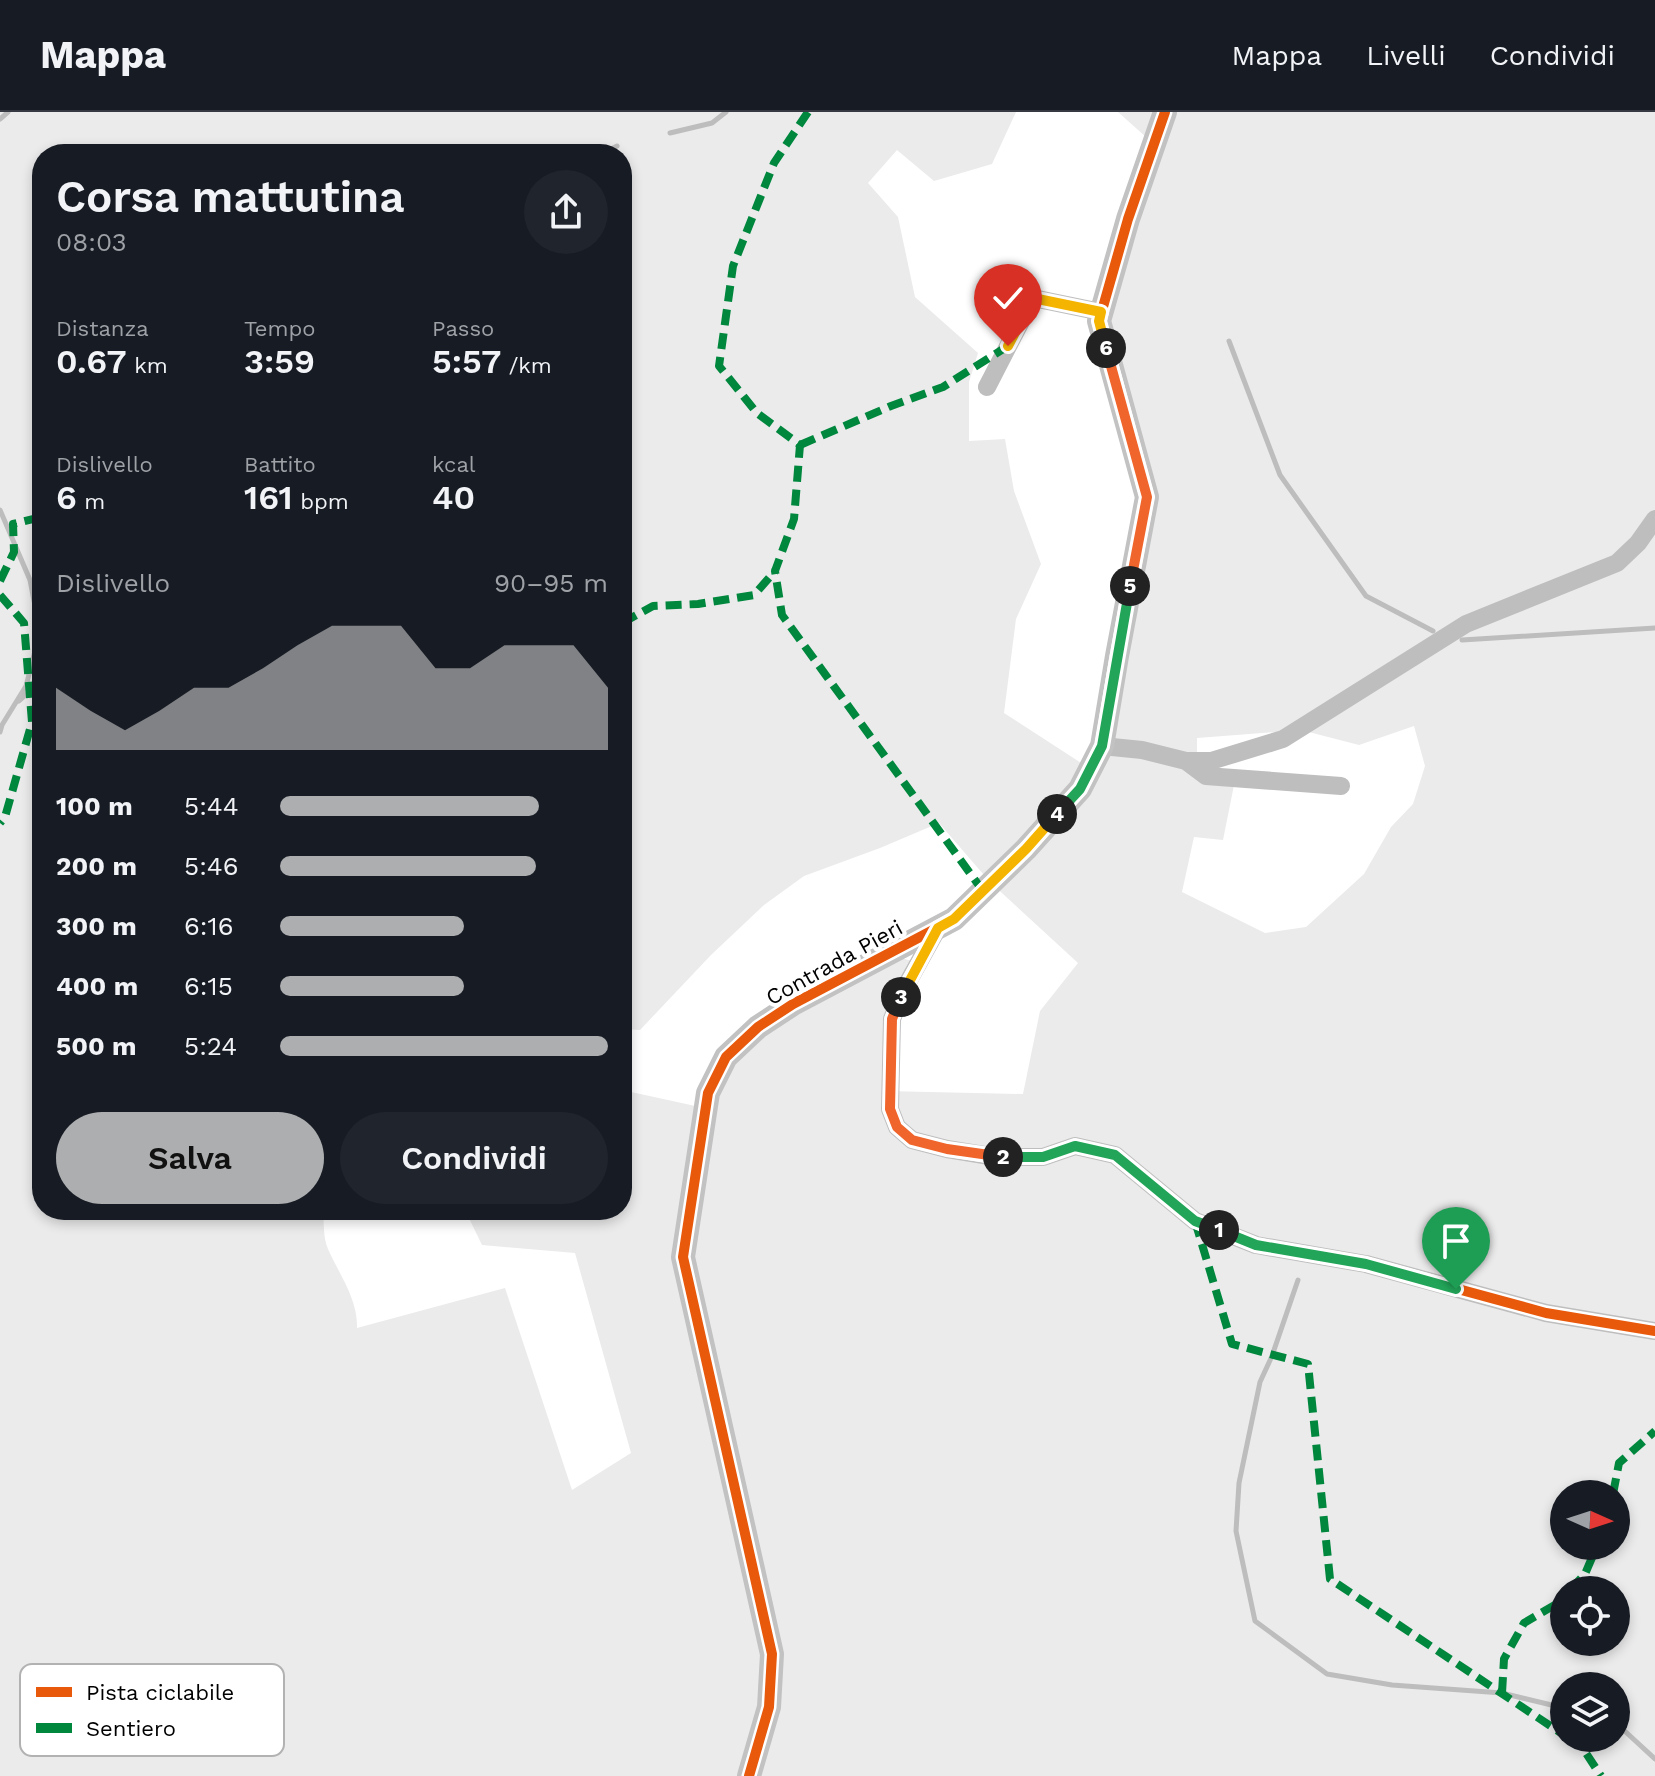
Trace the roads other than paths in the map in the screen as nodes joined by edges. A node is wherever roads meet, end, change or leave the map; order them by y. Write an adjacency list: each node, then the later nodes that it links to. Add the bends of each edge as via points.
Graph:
1 (1165, 112): 2 (street)
2 (1101, 312): 3 (street, via 1033,298); 5 (street, Contrada Pieri, via 1099,321 1147,497)
3 (987, 387)
4 (1655, 519): 6 (street, via 1617,563 1466,624 1283,739 1211,761)
5 (1102, 746): 6 (street); 8 (street, Contrada Pieri, via 1080,789 1026,849)
6 (1186, 761): 7 (street, via 1206,776)
7 (1341, 786)
8 (938, 928): 9 (street, Contrada Pieri); 10 (street)
9 (900, 947): 10 (street); 12 (street, Contrada Pieri, via 758,1027 726,1057 708,1093 683,1257 772,1654 769,1707)
10 (903, 991): 11 (street, via 892,1019 890,1109 897,1127 912,1140 996,1157 1043,1157 1075,1146 1115,1155 1195,1221 1256,1245 1366,1264 1546,1313)
11 (1655, 1331)
12 (749, 1776)

